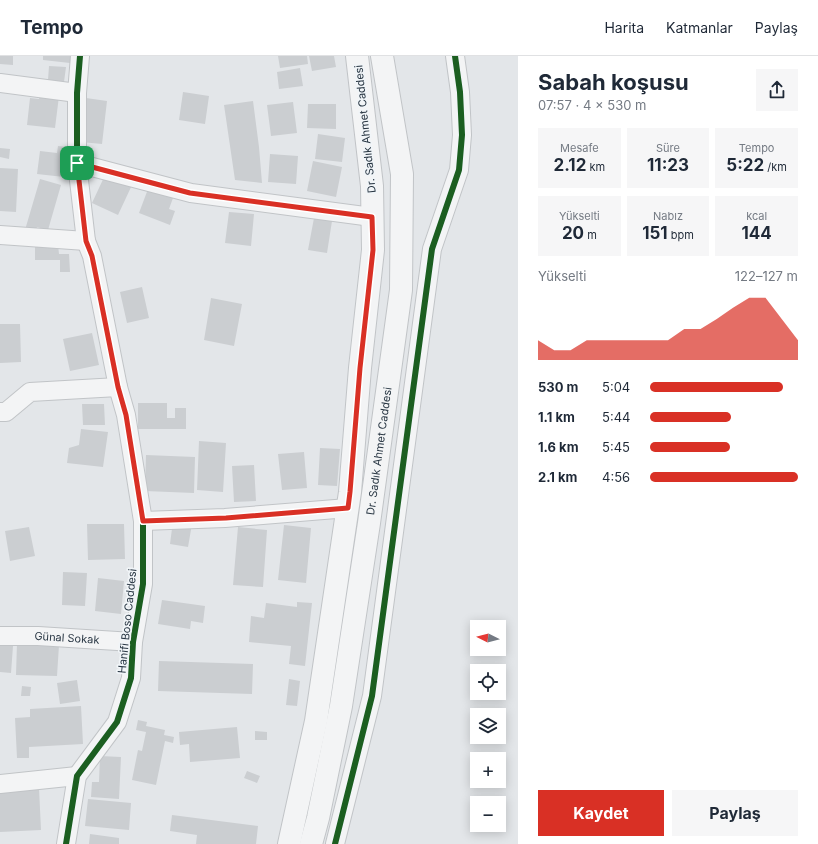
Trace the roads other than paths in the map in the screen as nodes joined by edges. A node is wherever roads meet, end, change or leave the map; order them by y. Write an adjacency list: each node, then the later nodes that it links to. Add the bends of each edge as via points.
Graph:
1 (80, 56): 6 (street, Hanifi Boso Caddesi)
2 (357, 56): 8 (street, Dr. Sadık Ahmet Caddesi, via 372,186)
3 (382, 56): 21 (street, Dr. Sadık Ahmet Caddesi, via 402,174 400,290 342,706)
4 (456, 56): 22 (street, via 462,135 459,170 432,249 372,696)
5 (0, 83): 6 (street)
6 (77, 93): 7 (street, Hanifi Boso Caddesi)
7 (77, 163): 8 (street, via 190,193); 10 (street, Hanifi Boso Caddesi)
8 (372, 217): 13 (street, Dr. Sadık Ahmet Caddesi, via 373,250)
9 (0, 235): 10 (street)
10 (86, 241): 11 (street, Hanifi Boso Caddesi, via 92,256)
11 (118, 387): 12 (street, via 30,392 6,412); 14 (street, Hanifi Boso Caddesi, via 126,415)
12 (0, 412)
13 (348, 508): 14 (street, via 226,518); 20 (street, Dr. Sadık Ahmet Caddesi, via 316,721)
14 (143, 521): 16 (street, Hanifi Boso Caddesi, via 143,584)
15 (0, 636): 16 (street, Günal Sokak)
16 (133, 642): 17 (street, Hanifi Boso Caddesi, via 131,678 117,722)
17 (77, 776): 18 (street); 19 (street, Hanifi Boso Caddesi)
18 (0, 784)
19 (66, 844)
20 (289, 844)
21 (312, 844)
22 (335, 844)

